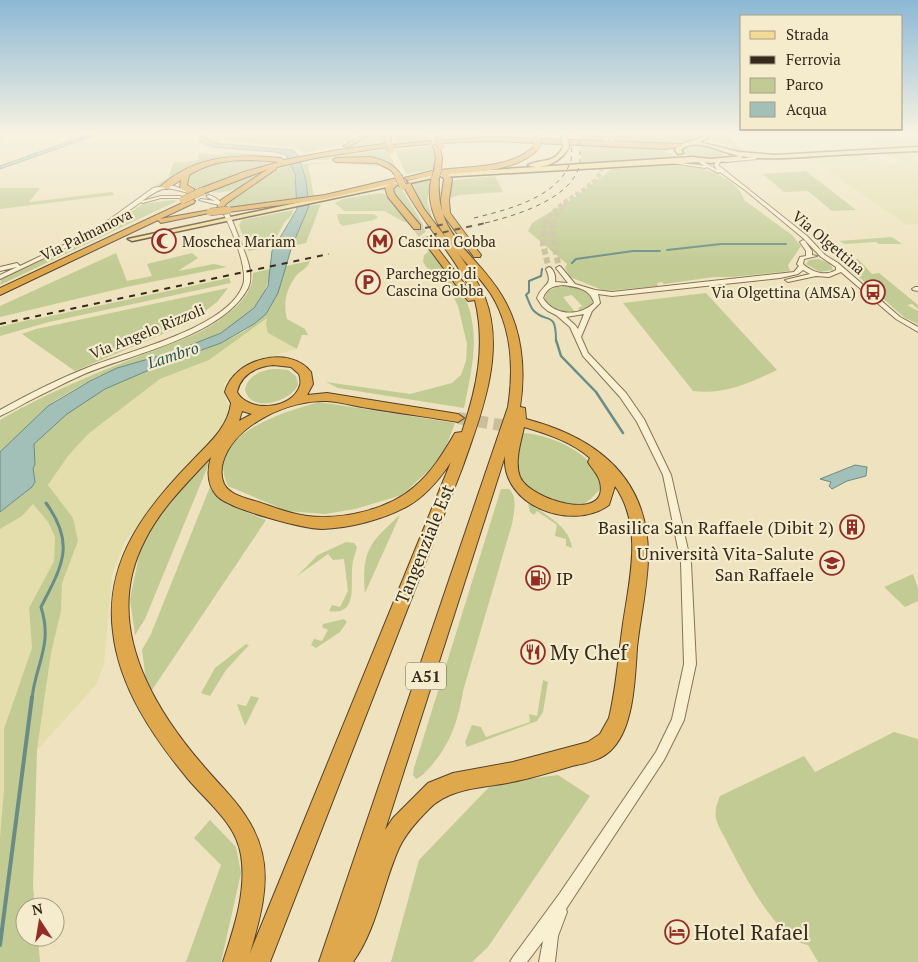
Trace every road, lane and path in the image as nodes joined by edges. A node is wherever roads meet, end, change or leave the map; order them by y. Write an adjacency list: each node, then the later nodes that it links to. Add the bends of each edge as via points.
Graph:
1 (183, 177): 14 (highway)
2 (185, 177): 15 (highway, via 183,186)
3 (237, 177): 16 (highway, Via Palmanova, via 218,184)
4 (241, 177): 16 (highway, Via Palmanova)
5 (262, 177): 12 (highway)
6 (399, 177): 13 (highway)
7 (401, 177): 13 (highway, Tangenziale Est)
8 (429, 177): 13 (highway)
9 (439, 177): 52 (highway, A51, via 446,213 501,294 516,349)
10 (724, 177): 28 (street, Via Olgettina, via 799,238 809,251)
11 (730, 177): 29 (street, Via Olgettina, via 798,231)
12 (257, 180): 16 (highway, via 232,191); 23 (highway, via 224,202)
13 (403, 182): 17 (highway, via 389,187); 18 (main road); 21 (highway); 48 (highway, Tangenziale Est, via 424,217 474,285 482,306)
14 (164, 187): 15 (street); 22 (street, via 154,189)
15 (190, 192)
16 (208, 193): 19 (highway, Via Palmanova, bridge); 23 (street, Via Angelo Rizzoli)
17 (391, 194): 18 (highway, via 379,192); 24 (highway)
18 (338, 198): 21 (main road)
19 (182, 200): 22 (street, via 164,197); 27 (highway, Via Palmanova); 41 (highway, Via Palmanova)
20 (201, 200): 23 (street, via 213,202)
21 (314, 200): 23 (highway)
22 (129, 208): 34 (street, via 90,235)
23 (225, 211): 25 (main road, via 220,219); 27 (highway, bridge, via 158,222); 56 (street, Via Angelo Rizzoli, via 248,279 240,296 225,312 194,330 83,372)
24 (417, 226)
25 (132, 239): 44 (highway)
26 (426, 239): 48 (highway, via 465,288)
27 (108, 240): 44 (highway, Via Palmanova)
28 (808, 256): 29 (street); 30 (street, via 800,261)
29 (825, 258): 31 (street, Via Olgettina)
30 (802, 267): 36 (street); 43 (street, via 799,271 780,276 612,294)
31 (839, 267): 37 (street, via 838,273); 42 (street, Via Olgettina)
32 (559, 268): 39 (street)
33 (0, 269): 34 (street)
34 (11, 269): 38 (street)
35 (550, 269): 40 (street, via 553,275)
36 (816, 274): 37 (street); 45 (street)
37 (833, 275): 42 (street, Via Olgettina)
38 (0, 277)
39 (572, 284): 40 (street); 43 (street)
40 (551, 285): 47 (street, via 542,291 540,298 544,305)
41 (0, 286)
42 (862, 286): 49 (street, Via Olgettina, via 898,318)
43 (591, 291): 45 (street)
44 (0, 294)
45 (597, 303): 46 (street)
46 (590, 311): 47 (street, via 574,314); 50 (street)
47 (557, 312): 50 (street)
48 (484, 329): 57 (highway, Tangenziale Est, via 486,365)
49 (918, 330)
50 (578, 336): 58 (street, via 582,350 623,395 641,421 667,475 686,563 690,664 682,706 660,756)
51 (308, 379): 53 (highway, via 304,390); 54 (highway, via 300,367 290,362 259,364 243,372 233,383 231,395); 57 (highway, via 336,393)
52 (517, 390): 61 (highway, A51, via 510,422); 62 (highway, via 521,410 512,465 519,488 564,510 587,510 604,501 608,493 607,482 594,462 564,441 526,426 564,435 597,455 620,479 634,510 640,557 618,721 607,741 593,751 522,770 453,783 435,790 422,800 390,843 355,939)
53 (294, 400): 55 (highway); 57 (highway, via 327,397)
54 (237, 403): 55 (highway, via 250,410); 59 (highway, via 230,426 161,504 139,536 126,565 119,605 123,646 143,702 175,749 240,824 249,840 253,863 251,900)
55 (271, 410): 57 (highway, via 246,423 231,436 216,462 216,481 223,493 236,500 289,519 314,523 378,512 409,499 434,475)
56 (0, 412)
57 (463, 416): 60 (highway, Tangenziale Est, via 456,466)
58 (565, 898): 63 (street); 64 (street, via 551,936)
59 (235, 962)
60 (258, 962)
61 (331, 962)
62 (338, 962)
63 (518, 962)
64 (547, 962)

